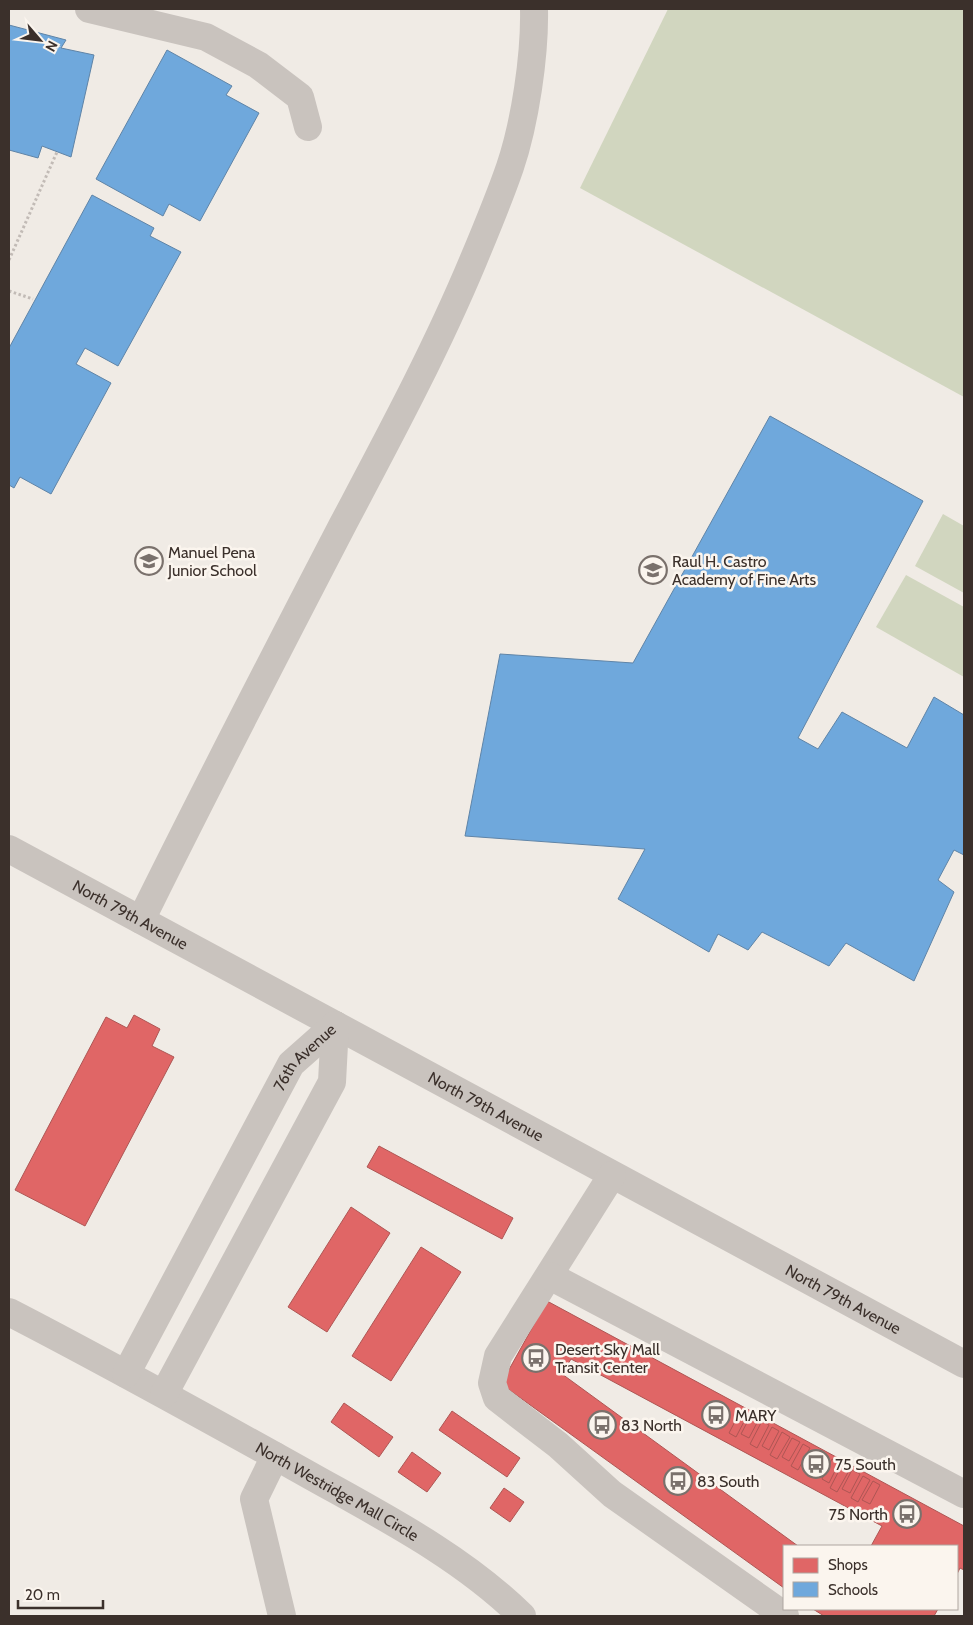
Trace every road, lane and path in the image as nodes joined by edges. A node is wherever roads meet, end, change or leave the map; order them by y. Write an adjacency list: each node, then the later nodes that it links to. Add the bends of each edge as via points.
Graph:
1 (89, 9): 3 (street, via 206,37 258,66 300,96)
2 (534, 9): 9 (street, via 529,78 519,136 497,203 455,304)
3 (308, 127)
4 (57, 152): 5 (path)
5 (9, 260)
6 (9, 291): 7 (path)
7 (33, 298)
8 (9, 849): 9 (street, North 79th Avenue)
9 (140, 920): 10 (street, North 79th Avenue)
10 (335, 1025): 11 (street, North 79th Avenue); 15 (street, 76th Avenue, via 291,1064); 15 (street, 76th Avenue, via 332,1082)
11 (612, 1175): 12 (street); 14 (street, North 79th Avenue)
12 (550, 1276): 17 (street); 20 (street, via 498,1356 492,1383 497,1398 558,1445 612,1494)
13 (9, 1312): 15 (street, North Westridge Mall Circle)
14 (964, 1364)
15 (144, 1383): 16 (street, North Westridge Mall Circle)
16 (275, 1456): 18 (street, via 254,1499); 19 (street, North Westridge Mall Circle, via 412,1533 493,1589)
17 (964, 1494)
18 (282, 1616)
19 (522, 1616)
20 (785, 1616)

